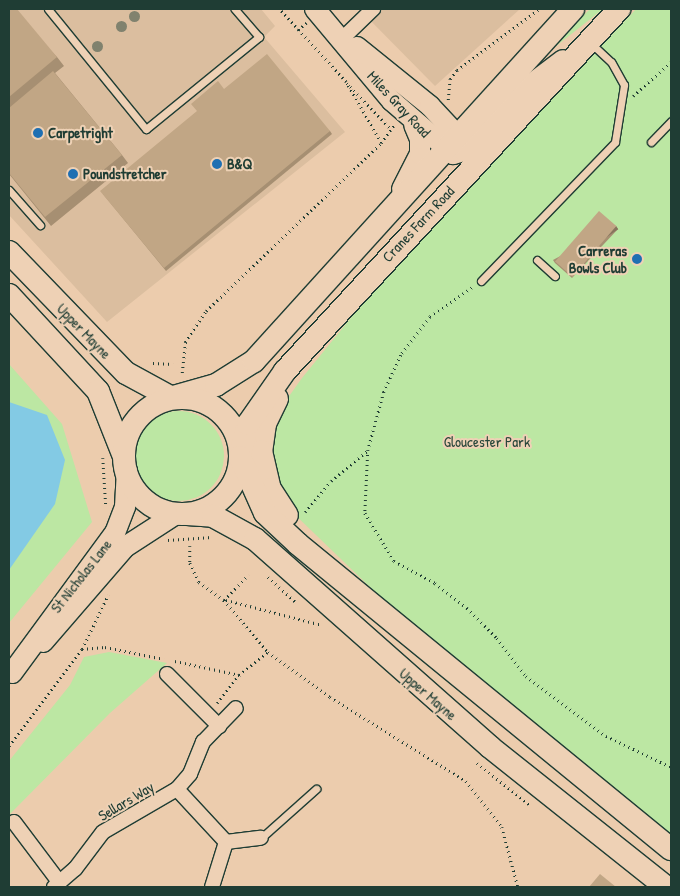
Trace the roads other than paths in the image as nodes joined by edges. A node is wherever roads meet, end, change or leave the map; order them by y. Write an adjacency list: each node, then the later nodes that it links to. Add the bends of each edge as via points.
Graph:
1 (48, 9): 2 (lane, via 146,129 259,37)
2 (235, 9)
3 (315, 9): 7 (street, Miles Gray Road)
4 (373, 9): 7 (street)
5 (574, 9): 12 (main road, Cranes Farm Road)
6 (619, 9): 8 (main road, Cranes Farm Road)
7 (343, 38): 9 (street, Miles Gray Road); 12 (street, Miles Gray Road, via 430,106)
8 (588, 41): 12 (street); 13 (main road, Cranes Farm Road); 20 (lane, via 611,62 624,85 615,142)
9 (410, 119): 12 (street, Miles Gray Road); 15 (street, Cranes Farm Road, via 420,139 420,154)
10 (671, 121): 11 (lane)
11 (651, 142)
12 (454, 145): 13 (main road, via 464,162); 15 (main road, Cranes Farm Road)
13 (453, 186): 21 (main road, Cranes Farm Road)
14 (9, 190): 16 (lane)
15 (393, 204): 23 (main road, Cranes Farm Road, via 242,371 216,385)
16 (40, 225)
17 (9, 252): 23 (main road, Upper Mayne, via 126,374)
18 (537, 260): 19 (lane)
19 (554, 276)
20 (482, 281)
21 (357, 290): 24 (main road, Cranes Farm Road, via 269,390 248,424); 27 (main road, via 277,399 265,424 261,451 276,501)
22 (9, 295): 25 (main road, Upper Mayne, via 98,391 113,420)
23 (172, 397): 24 (main road, via 197,399 216,409 232,428); 25 (main road, via 148,408 133,425 126,446)
24 (240, 456): 26 (main road, via 237,474 225,495 206,508); 27 (main road, Upper Mayne, via 265,513)
25 (127, 469): 26 (main road, via 145,500); 29 (street, St Nicholas Lane, via 125,507 115,533)
26 (182, 514): 29 (street, St Nicholas Lane, via 125,547 65,620); 40 (main road, Upper Mayne, via 222,519 254,539 490,747)
27 (371, 605): 37 (main road, Upper Mayne)
28 (167, 674): 31 (street)
29 (11, 676)
30 (236, 708): 31 (street, Sellars Way)
31 (219, 726): 32 (street, Sellars Way, via 203,742 190,774)
32 (177, 789): 36 (street, Sellars Way); 38 (street, Sellars Way, via 103,832)
33 (316, 789): 35 (lane)
34 (14, 822): 38 (street)
35 (261, 838): 36 (street)
36 (226, 842): 39 (street)
37 (671, 849)
38 (57, 885)
39 (212, 887)
40 (666, 887)

